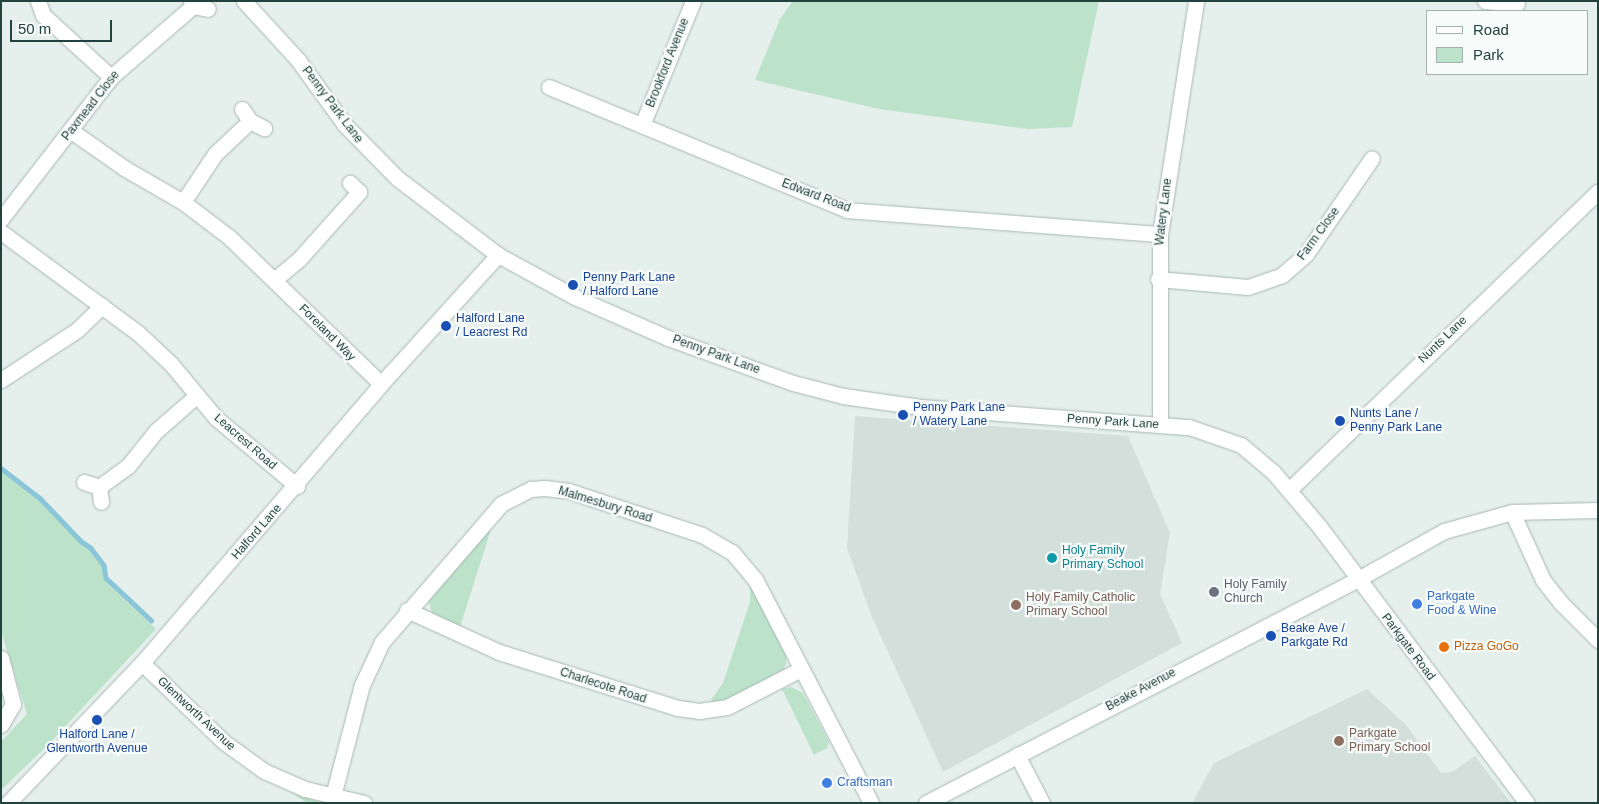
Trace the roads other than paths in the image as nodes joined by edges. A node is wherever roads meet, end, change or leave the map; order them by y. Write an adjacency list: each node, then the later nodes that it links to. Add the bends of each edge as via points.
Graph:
1 (38, 1): 9 (street, via 43,15)
2 (244, 1): 21 (street, Penny Park Lane, via 298,60 370,154)
3 (693, 1): 11 (street, Brookford Avenue)
4 (1196, 1): 20 (street, Watery Lane)
5 (1485, 1): 7 (street)
6 (192, 4): 8 (street, Paxmead Close); 9 (street, Paxmead Close)
7 (1517, 4)
8 (208, 9)
9 (111, 77): 13 (street, Paxmead Close)
10 (549, 87): 11 (street, Edward Road)
11 (642, 126): 20 (street, Edward Road, via 847,210)
12 (264, 128): 17 (street, via 246,115)
13 (70, 130): 17 (street, Foreland Way, via 124,168); 18 (street, Paxmead Close)
14 (1372, 158): 23 (street, Farm Close, via 1306,254 1282,275 1248,287)
15 (360, 192): 22 (street, via 300,258)
16 (1598, 192): 31 (street, Nunts Lane)
17 (183, 202): 22 (street, Foreland Way, via 229,237)
18 (1, 219)
19 (1, 232): 24 (street, Leacrest Road)
20 (1160, 234): 23 (street, Watery Lane)
21 (498, 255): 26 (street, Halford Lane); 28 (street, Penny Park Lane, via 575,298 668,338 793,382 835,393 920,407)
22 (274, 280): 26 (street, Foreland Way)
23 (1158, 280): 28 (street, Watery Lane)
24 (102, 306): 25 (street, via 77,330); 27 (street, Leacrest Road, via 171,364)
25 (1, 380)
26 (381, 384): 30 (street, Halford Lane)
27 (196, 396): 29 (street, via 156,431 100,495); 30 (street, Leacrest Road, via 216,418)
28 (1160, 425): 31 (street, Penny Park Lane, via 1204,430 1241,445)
29 (84, 482)
30 (297, 486): 38 (street, Halford Lane)
31 (1290, 489): 34 (street, Parkgate Road)
32 (1598, 510): 33 (street, Beake Avenue, via 1537,508)
33 (1512, 512): 34 (street, Beake Avenue, via 1444,531); 36 (street, via 1543,580)
34 (1358, 579): 41 (street, Beake Avenue); 48 (street, Parkgate Road)
35 (407, 610): 39 (street, Charlecote Road, via 499,652 646,700 690,710 727,707); 39 (street, Malmesbury Road, via 501,504 531,489 569,491 702,535 732,552 755,579); 42 (street, Malmesbury Road, via 371,661)
36 (1598, 640)
37 (1, 658): 40 (street, via 13,704)
38 (142, 663): 42 (street, Glentworth Avenue, via 239,754 284,780); 43 (street, Halford Lane)
39 (801, 669): 45 (street, Malmesbury Road)
40 (1, 725)
41 (1017, 755): 46 (street, Beake Avenue); 47 (street)
42 (333, 796): 44 (street, Glentworth Avenue)
43 (8, 803)
44 (364, 803)
45 (871, 803)
46 (926, 803)
47 (1042, 803)
48 (1527, 803)

